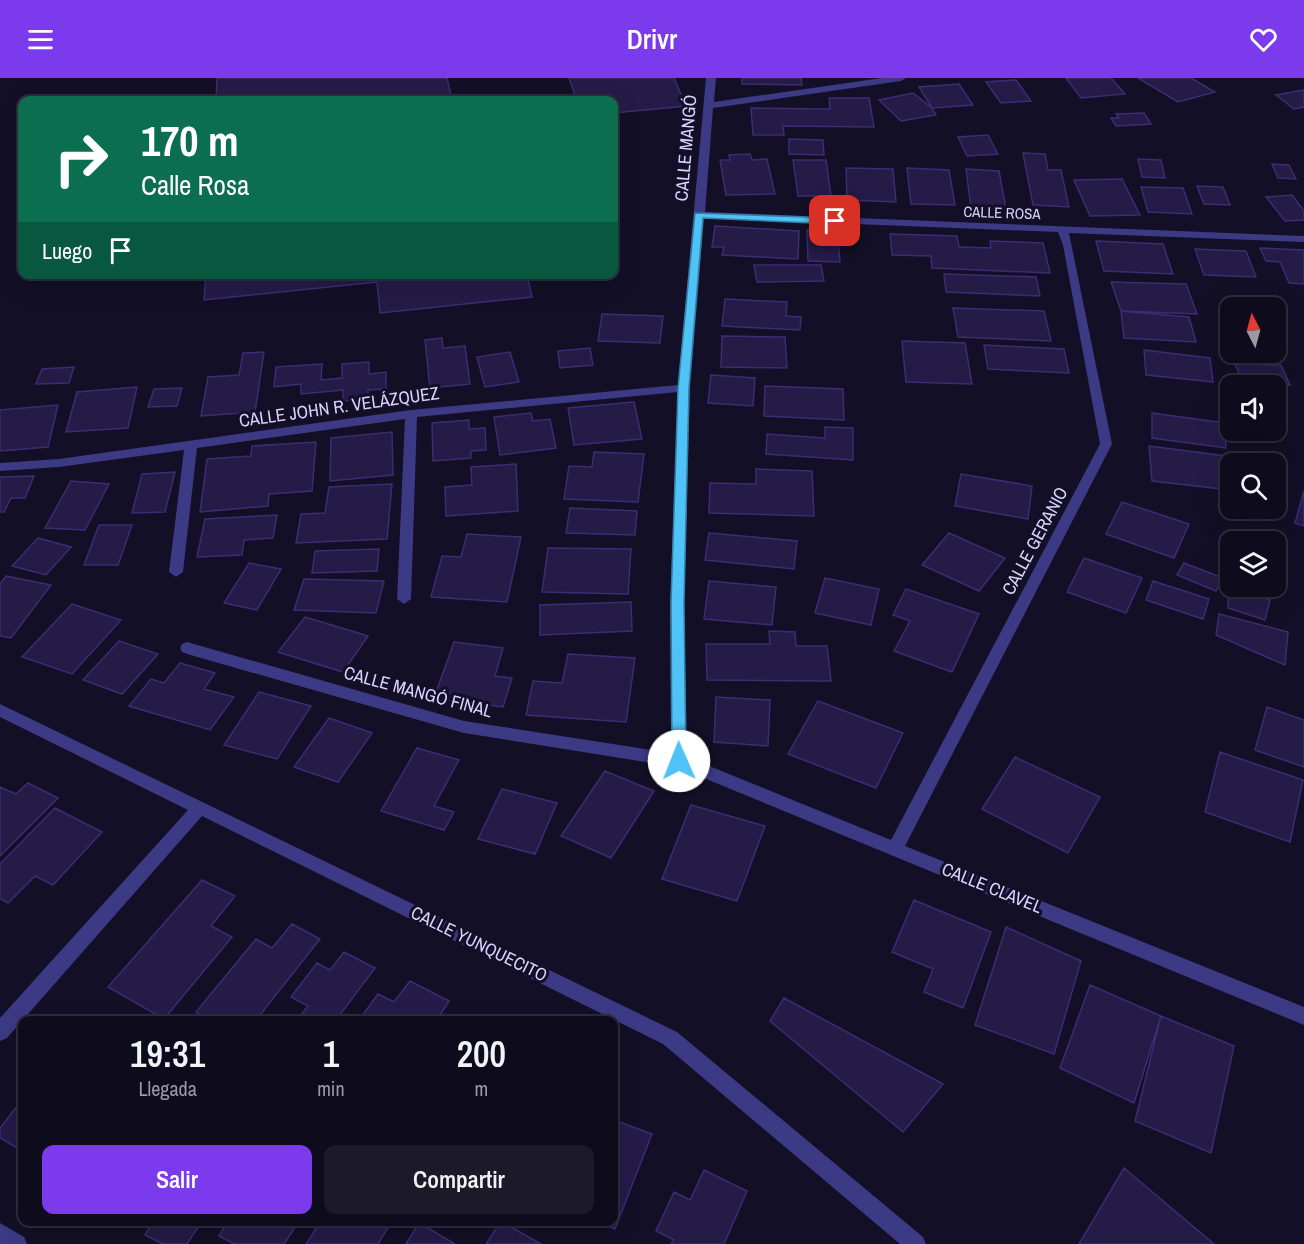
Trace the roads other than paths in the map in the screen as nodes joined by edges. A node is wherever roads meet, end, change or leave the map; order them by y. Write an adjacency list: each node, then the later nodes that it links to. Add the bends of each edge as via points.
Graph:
1 (711, 78): 3 (street, CALLE MANGÓ)
2 (901, 78): 3 (street)
3 (708, 105): 4 (street, CALLE MANGÓ)
4 (698, 215): 5 (street, CALLE ROSA); 7 (street, CALLE MANGÓ)
5 (1063, 231): 6 (street, CALLE ROSA); 17 (street, CALLE GERANIO, via 1106,444)
6 (1304, 239)
7 (684, 388): 8 (street, CALLE JOHN R. VELÁZQUEZ); 15 (street, CALLE MANGÓ, via 677,604)
8 (411, 414): 9 (street, CALLE JOHN R. VELÁZQUEZ); 12 (street)
9 (191, 445): 10 (street, CALLE JOHN R. VELÁZQUEZ); 11 (street)
10 (0, 467)
11 (176, 572)
12 (404, 599)
13 (187, 648): 15 (street, CALLE MANGÓ FINAL, via 464,727)
14 (0, 710): 16 (street, CALLE YUNQUECITO)
15 (679, 761): 17 (street, CALLE CLAVEL)
16 (200, 807): 19 (street); 22 (street, CALLE YUNQUECITO, via 670,1038)
17 (895, 848): 18 (street, CALLE CLAVEL)
18 (1304, 1016)
19 (0, 1032)
20 (0, 1233): 21 (street)
21 (17, 1244)
22 (916, 1244)

